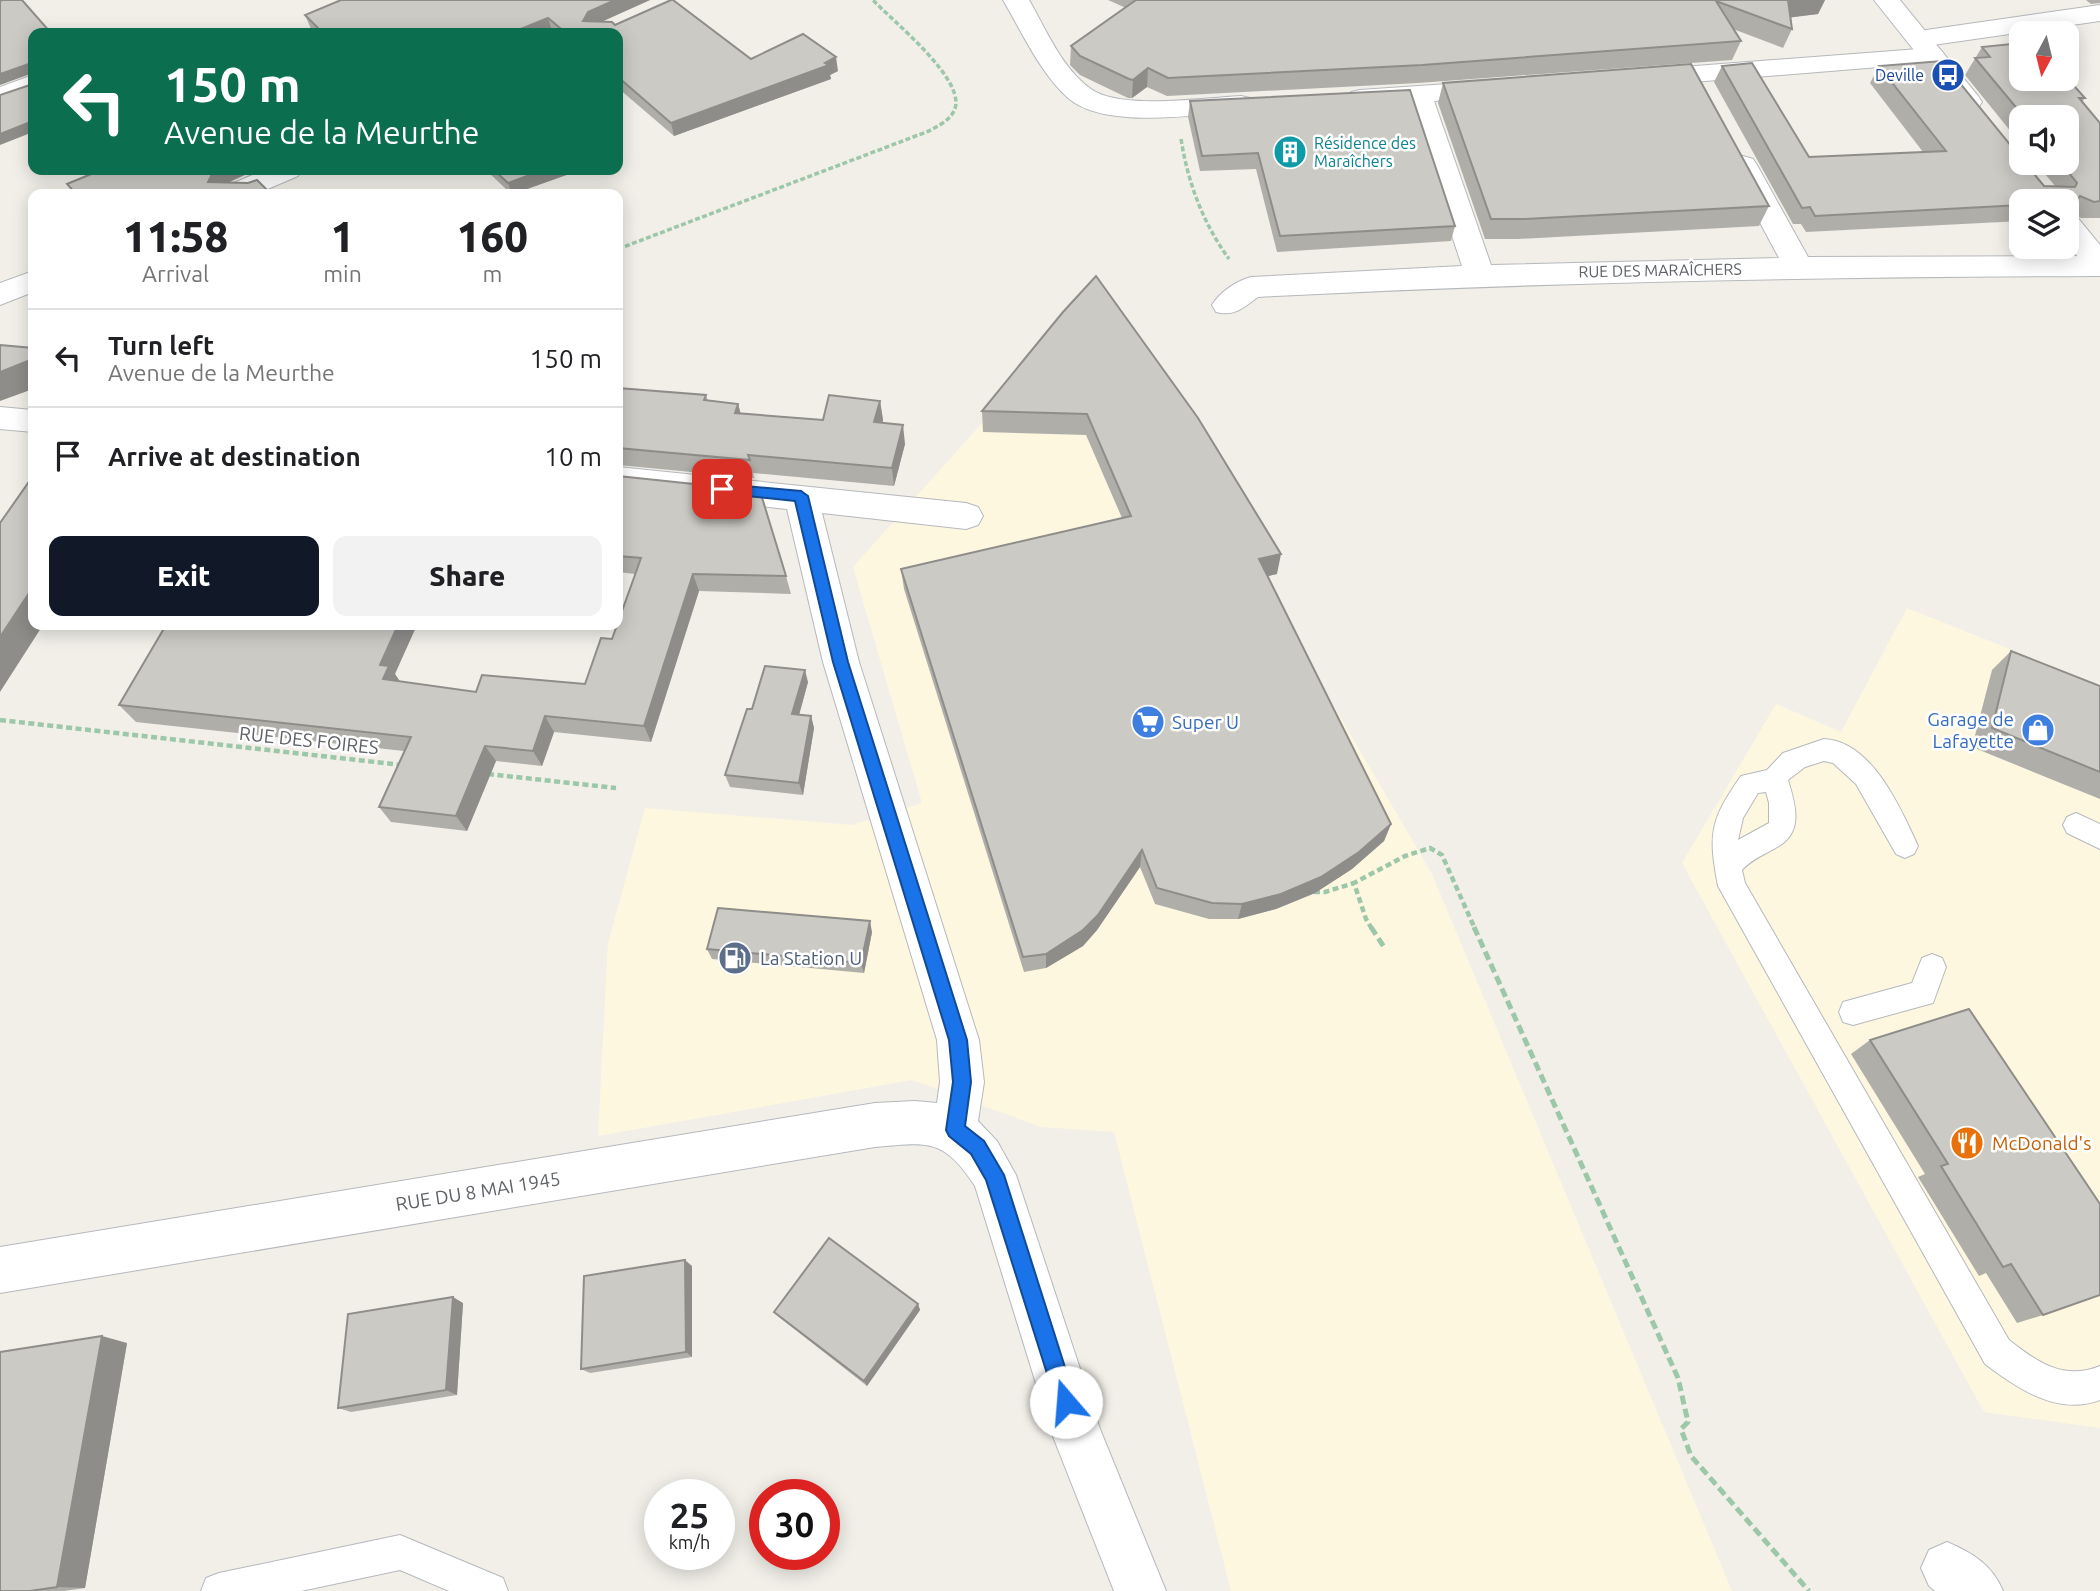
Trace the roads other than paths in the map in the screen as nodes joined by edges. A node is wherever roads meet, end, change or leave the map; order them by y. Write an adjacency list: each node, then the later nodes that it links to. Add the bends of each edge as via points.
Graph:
1 (1016, 0): 11 (street, via 1068,83 1082,96 1131,109)
2 (1887, 0): 4 (street)
3 (2100, 13): 4 (street)
4 (1925, 47): 5 (street, via 1700,86); 12 (street)
5 (1624, 79)
6 (28, 85): 9 (street)
7 (1514, 87): 8 (street)
8 (1418, 94): 10 (street); 19 (street)
9 (0, 96)
10 (1337, 99)
11 (1270, 102)
12 (1990, 127)
13 (1733, 147): 18 (street)
14 (276, 175): 15 (street)
15 (244, 189)
16 (2079, 239): 17 (street)
17 (2100, 266): 18 (street, RUE DES MARAÎCHERS)
18 (1799, 267): 19 (street, RUE DES MARAÎCHERS)
19 (1480, 275): 22 (street, RUE DES MARAÎCHERS, via 1251,287)
20 (28, 283): 21 (street)
21 (0, 295)
22 (1227, 305)
23 (0, 418): 24 (street)
24 (28, 421)
25 (623, 479): 26 (street)
26 (801, 496): 27 (street); 33 (street, via 841,662 958,1040 962,1082)
27 (966, 516)
28 (1775, 779): 29 (lane, via 1787,761 1826,749 1840,753 1876,789); 30 (lane, via 1751,785 1728,815 1722,841); 30 (lane, via 1784,804 1775,836 1733,858)
29 (1905, 846)
30 (1728, 867): 35 (lane, via 1732,887 1997,1352 2027,1376 2057,1388 2092,1388)
31 (1932, 967): 32 (lane, via 1923,995)
32 (1853, 1012)
33 (955, 1130): 34 (street, RUE DU 8 MAI 1945, via 928,1121 875,1125); 38 (street, via 977,1148 994,1175 1075,1429)
34 (0, 1270)
35 (2100, 1383)
36 (219, 1591): 37 (lane, via 400,1552)
37 (490, 1591)
38 (1140, 1591)

